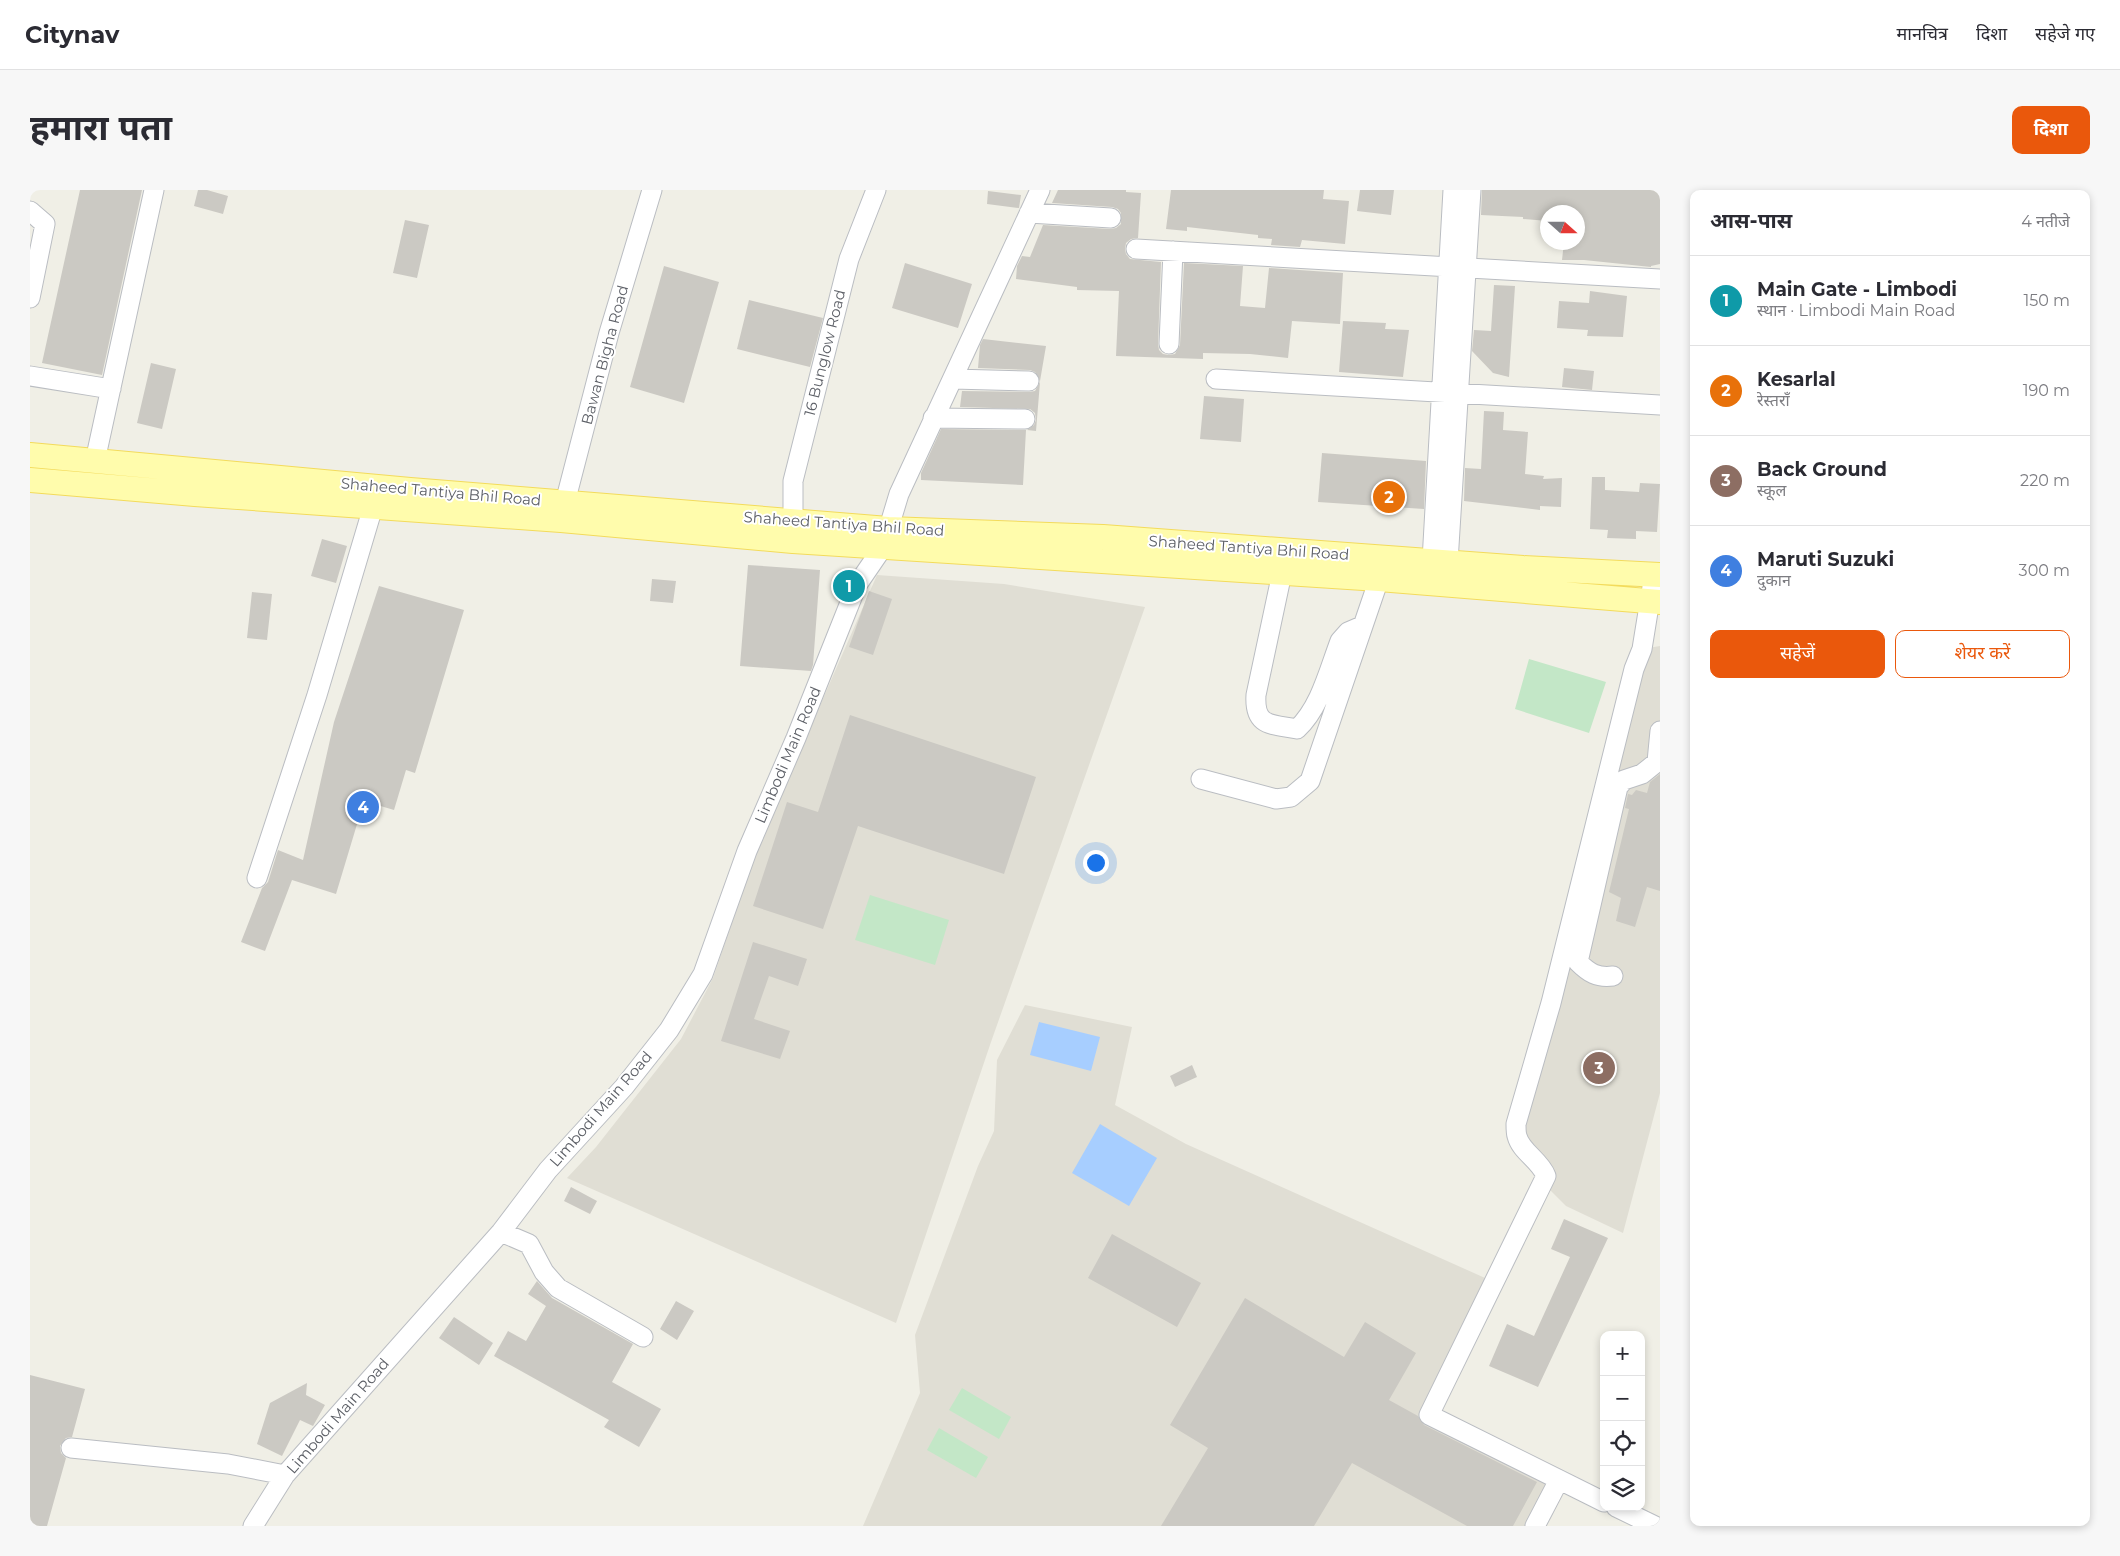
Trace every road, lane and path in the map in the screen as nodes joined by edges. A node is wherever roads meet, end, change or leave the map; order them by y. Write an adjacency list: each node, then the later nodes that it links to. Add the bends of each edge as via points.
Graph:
1 (154, 190): 20 (street)
2 (652, 190): 29 (street, Bawan Bigha Road, via 609,333)
3 (876, 190): 30 (street, 16 Bunglow Road, via 849,259 792,481)
4 (1040, 190): 8 (street, Limbodi Main Road)
5 (1453, 190): 12 (street)
6 (1471, 190): 12 (street)
7 (30, 210): 14 (street, via 46,224)
8 (1029, 213): 9 (street); 17 (street, Limbodi Main Road)
9 (1111, 218)
10 (1136, 249): 11 (street)
11 (1173, 251): 12 (street); 15 (street)
12 (1457, 268): 13 (street); 21 (street)
13 (1660, 279)
14 (30, 298)
15 (1169, 344)
16 (30, 376): 20 (street)
17 (953, 379): 19 (street); 23 (street, Limbodi Main Road)
18 (1216, 379): 21 (street)
19 (1029, 381)
20 (111, 389): 26 (street)
21 (1450, 393): 22 (street); 32 (street)
22 (1660, 404)
23 (933, 418): 24 (street); 31 (street, Limbodi Main Road, via 899,494)
24 (1025, 419)
25 (30, 455): 26 (main road, Shaheed Tantiya Bhil Road)
26 (95, 461): 29 (main road, Shaheed Tantiya Bhil Road)
27 (30, 480): 28 (main road, Shaheed Tantiya Bhil Road)
28 (373, 507): 29 (main road, Shaheed Tantiya Bhil Road); 42 (street, via 317,695)
29 (563, 511): 30 (main road, Shaheed Tantiya Bhil Road); 31 (main road, Shaheed Tantiya Bhil Road, via 784,540)
30 (793, 521): 31 (main road, Shaheed Tantiya Bhil Road)
31 (885, 538): 33 (main road, Shaheed Tantiya Bhil Road, via 1104,537); 34 (main road, Shaheed Tantiya Bhil Road); 44 (street, Limbodi Main Road, via 857,586 747,851 703,974 669,1030 624,1087 548,1170)
32 (1440, 561): 33 (main road, Shaheed Tantiya Bhil Road); 35 (main road, Shaheed Tantiya Bhil Road)
33 (1404, 570): 36 (main road, Shaheed Tantiya Bhil Road); 37 (main road, Shaheed Tantiya Bhil Road)
34 (1282, 574): 36 (main road, Shaheed Tantiya Bhil Road); 38 (street, via 1256,695 1255,710 1269,724 1297,730 1307,720 1340,641 1348,632)
35 (1657, 575): 37 (street)
36 (1379, 579): 38 (street)
37 (1656, 601): 48 (street, via 1634,669 1551,1003 1516,1124 1517,1136 1542,1166 1546,1176 1429,1416)
38 (1362, 626): 41 (street, via 1310,782 1291,797 1276,799)
39 (1660, 731): 40 (street)
40 (1658, 762): 43 (street, via 1642,774 1624,780 1618,787 1578,962 1589,972 1602,977)
41 (1201, 779)
42 (257, 878)
43 (1613, 976)
44 (501, 1232): 45 (street, via 529,1244 544,1272 558,1288); 47 (street, Limbodi Main Road)
45 (643, 1337)
46 (71, 1448): 47 (street, via 228,1464)
47 (285, 1475): 51 (street, Limbodi Main Road)
48 (1559, 1480): 49 (street); 52 (street)
49 (1600, 1500)
50 (1624, 1511): 53 (street)
51 (253, 1526)
52 (1535, 1526)
53 (1655, 1526)

